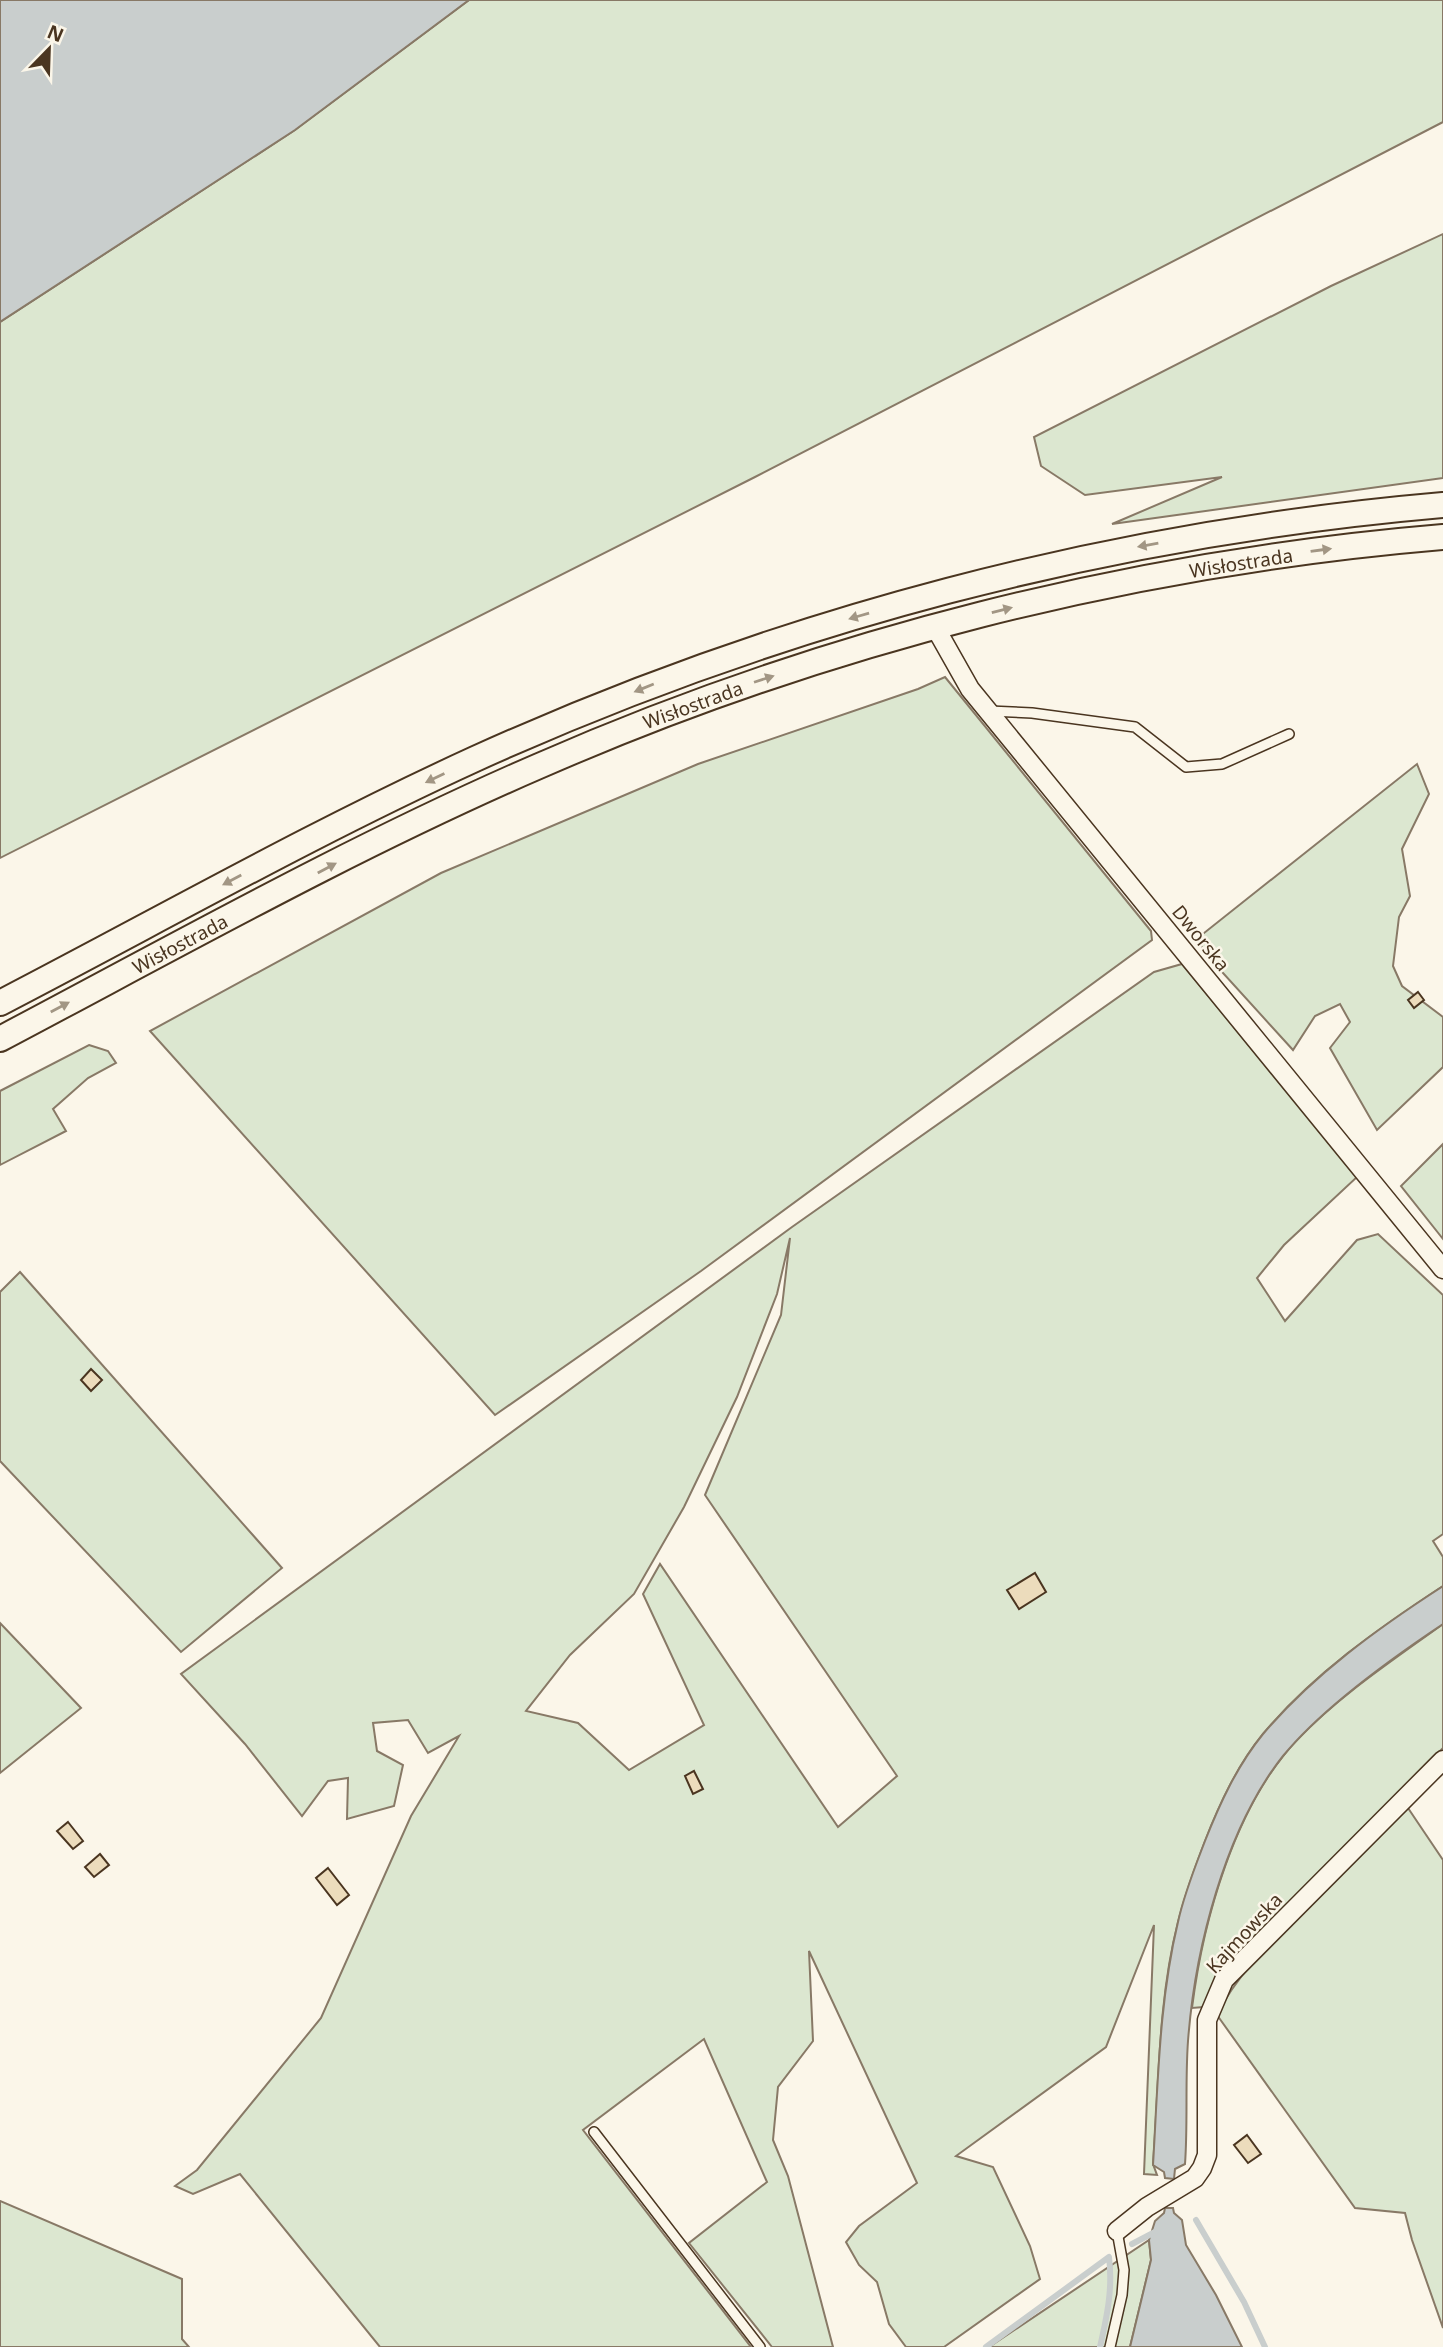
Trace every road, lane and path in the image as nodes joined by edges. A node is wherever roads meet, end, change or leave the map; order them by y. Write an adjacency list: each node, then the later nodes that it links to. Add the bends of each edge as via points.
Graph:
1 (1443, 505): 3 (main road, Wisłostrada, one-way to 3, via 1215,533 1087,556)
2 (1443, 537): 4 (main road, Wisłostrada, one-way to 2, via 1181,572)
3 (925, 597): 4 (main road); 7 (main road, Wisłostrada, one-way to 7, via 811,630 661,682 476,759 253,869)
4 (935, 627): 5 (street, Dworska); 8 (main road, Wisłostrada, one-way to 4, via 338,862 540,765 736,688)
5 (987, 710): 6 (lane, via 1135,727 1186,767 1222,764); 9 (street, Dworska)
6 (1289, 734)
7 (0, 1003)
8 (0, 1039)
9 (1443, 1269)
10 (1443, 1760): 12 (street, Kajmowska, via 1224,1980 1207,2021 1207,2155 1202,2168 1195,2178)
11 (594, 2132): 13 (lane)
12 (1117, 2231): 14 (lane, via 1124,2270)
13 (760, 2347)
14 (1110, 2347)

